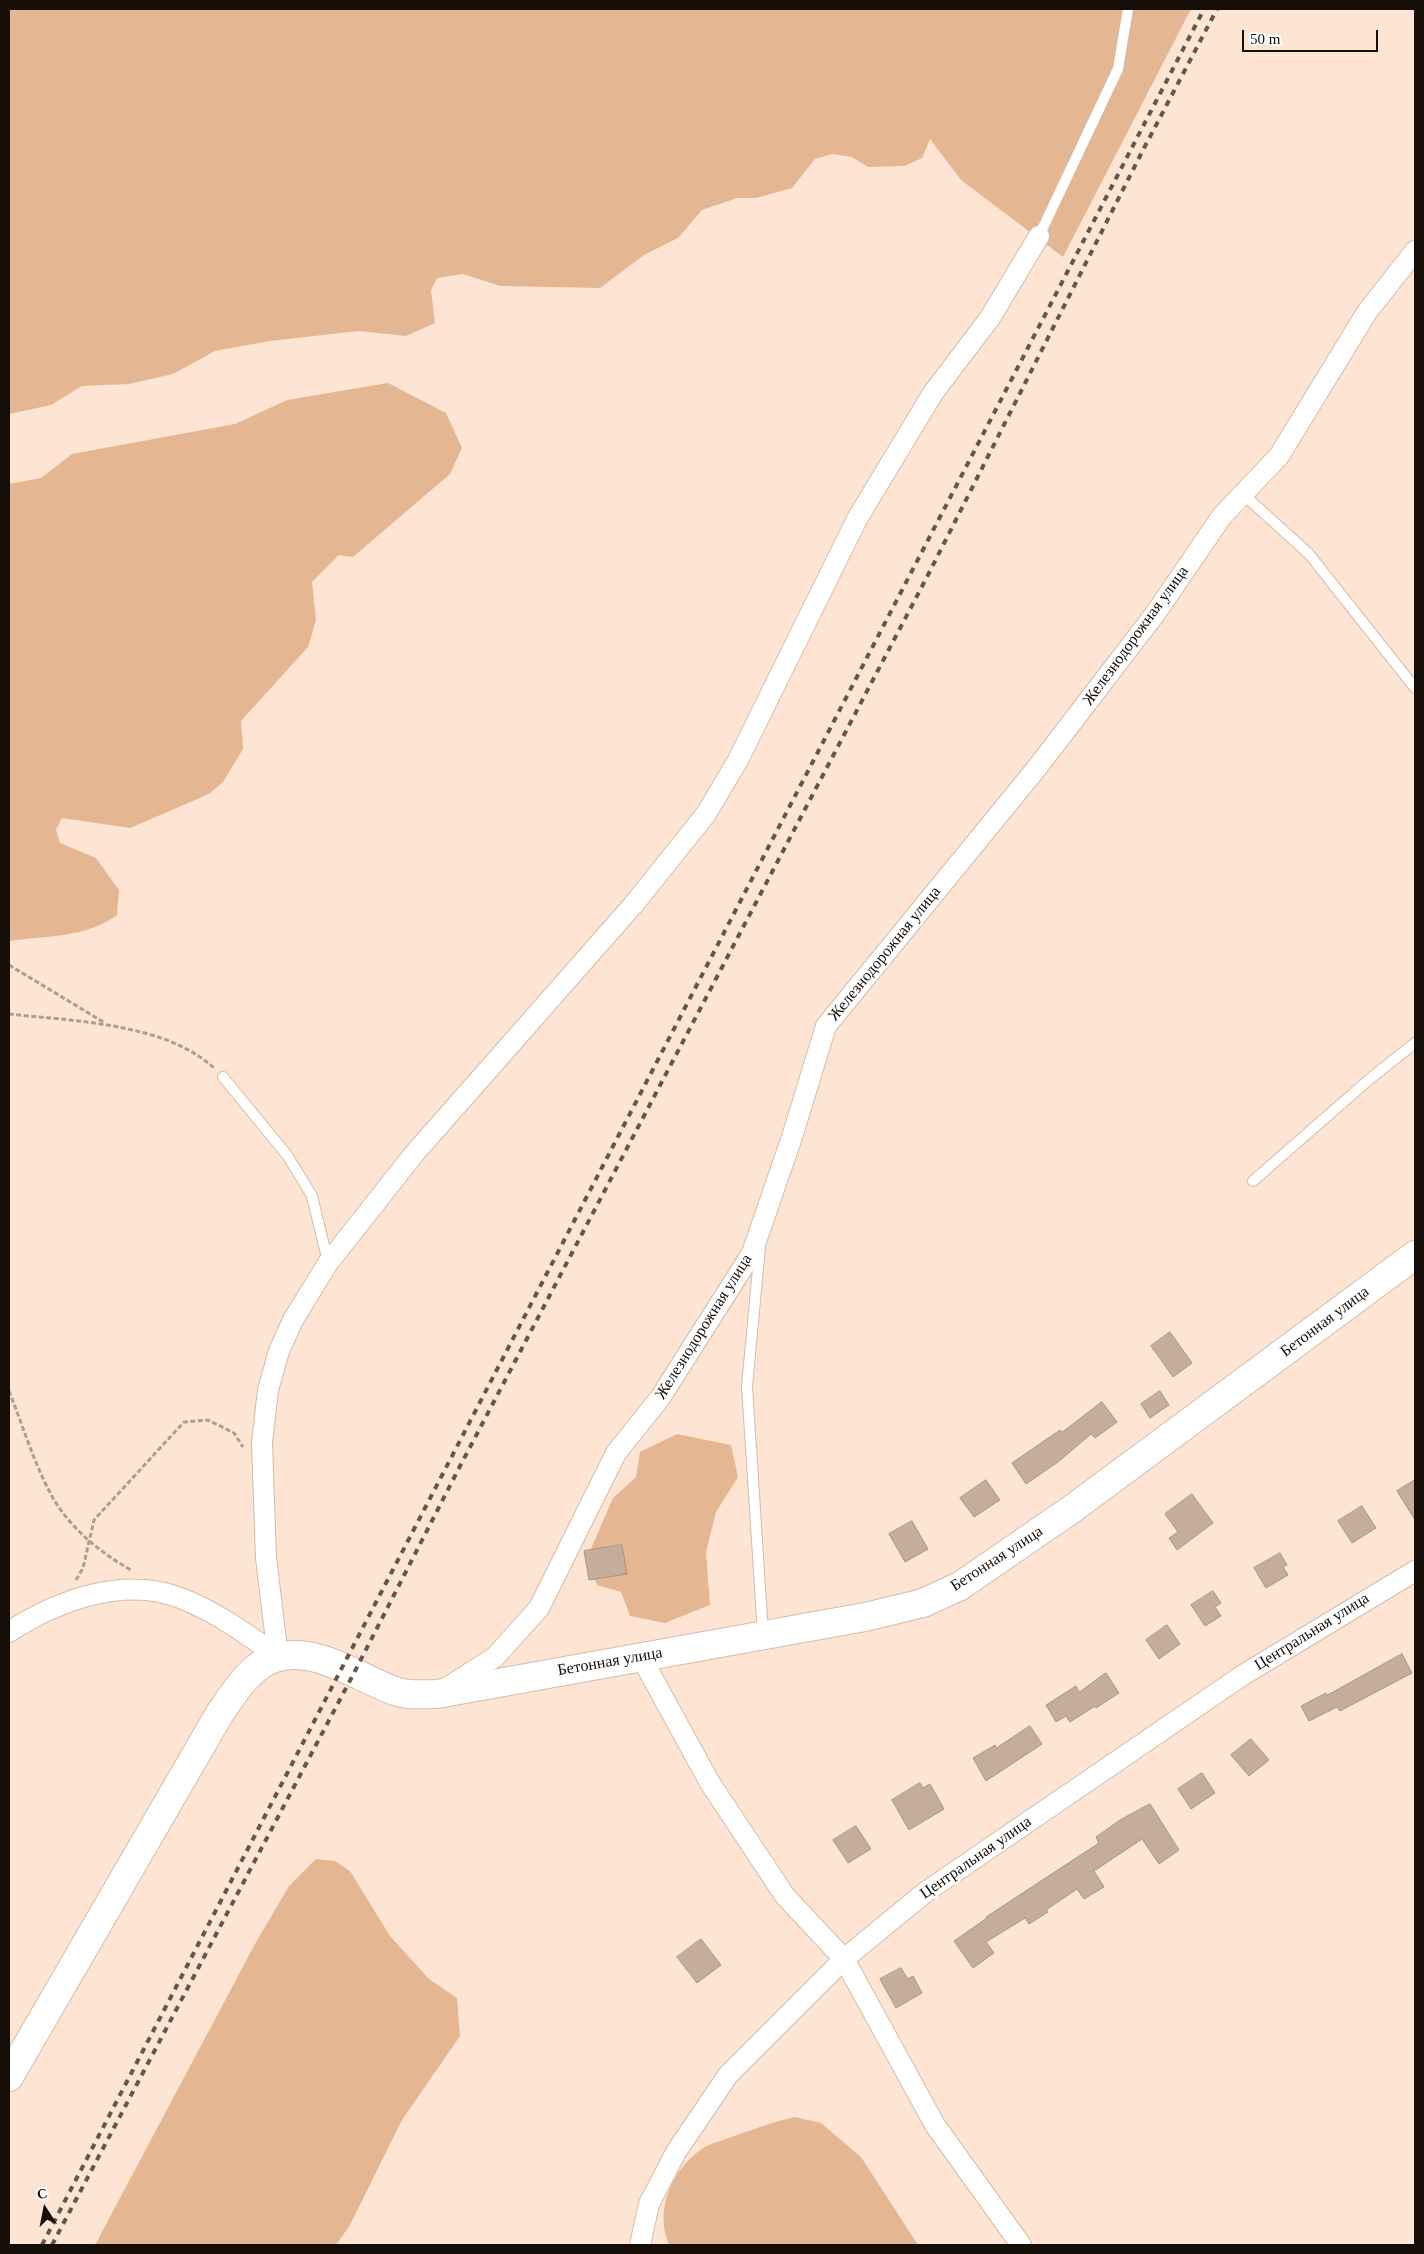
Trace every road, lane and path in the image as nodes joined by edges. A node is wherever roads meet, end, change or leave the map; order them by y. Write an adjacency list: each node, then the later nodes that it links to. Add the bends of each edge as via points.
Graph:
1 (1128, 9): 2 (lane, via 1118,69)
2 (1039, 236): 14 (street, via 990,318 933,393 857,519 738,760 706,814 634,904 414,1154)
3 (1415, 251): 4 (street, Железнодорожная улица, via 1367,312 1279,456)
4 (1243, 494): 5 (lane, via 1309,554); 12 (street, Железнодорожная улица, via 1222,516 1155,614 1036,769 826,1026)
5 (1415, 688)
6 (9, 965): 8 (path)
7 (9, 1014): 8 (path)
8 (108, 1025): 10 (path, via 140,1031 175,1045 203,1058)
9 (1415, 1043): 11 (lane)
10 (223, 1077): 14 (lane, via 287,1156 312,1196)
11 (1253, 1181)
12 (763, 1222): 21 (lane, via 747,1386); 24 (street, Железнодорожная улица, via 752,1253 660,1398 616,1453 539,1608 495,1657)
13 (1415, 1255): 21 (main road, Бетонная улица, via 1072,1509 960,1586 897,1611)
14 (328, 1262): 22 (street, via 293,1320 279,1351 268,1390 262,1443 266,1558)
15 (9, 1391): 17 (path, via 53,1498 75,1527)
16 (249, 1454): 19 (path, via 234,1433 208,1420 184,1422 94,1520 83,1568)
17 (133, 1571)
18 (1415, 1571): 25 (street, Центральная улица, via 1235,1680 927,1892)
19 (62, 1605): 20 (street); 22 (street, via 81,1597 137,1588 182,1598 236,1626)
20 (9, 1632)
21 (763, 1635): 23 (main road, Бетонная улица)
22 (278, 1657): 24 (main road, via 314,1657 397,1692); 26 (main road, via 250,1674 220,1713)
23 (641, 1657): 24 (main road, Бетонная улица); 25 (street, via 710,1783 785,1896)
24 (424, 1694)
25 (844, 1959): 27 (street, Центральная улица, via 728,2075 676,2152 653,2195); 28 (street, via 935,2125)
26 (9, 2077)
27 (640, 2245)
28 (1021, 2245)

